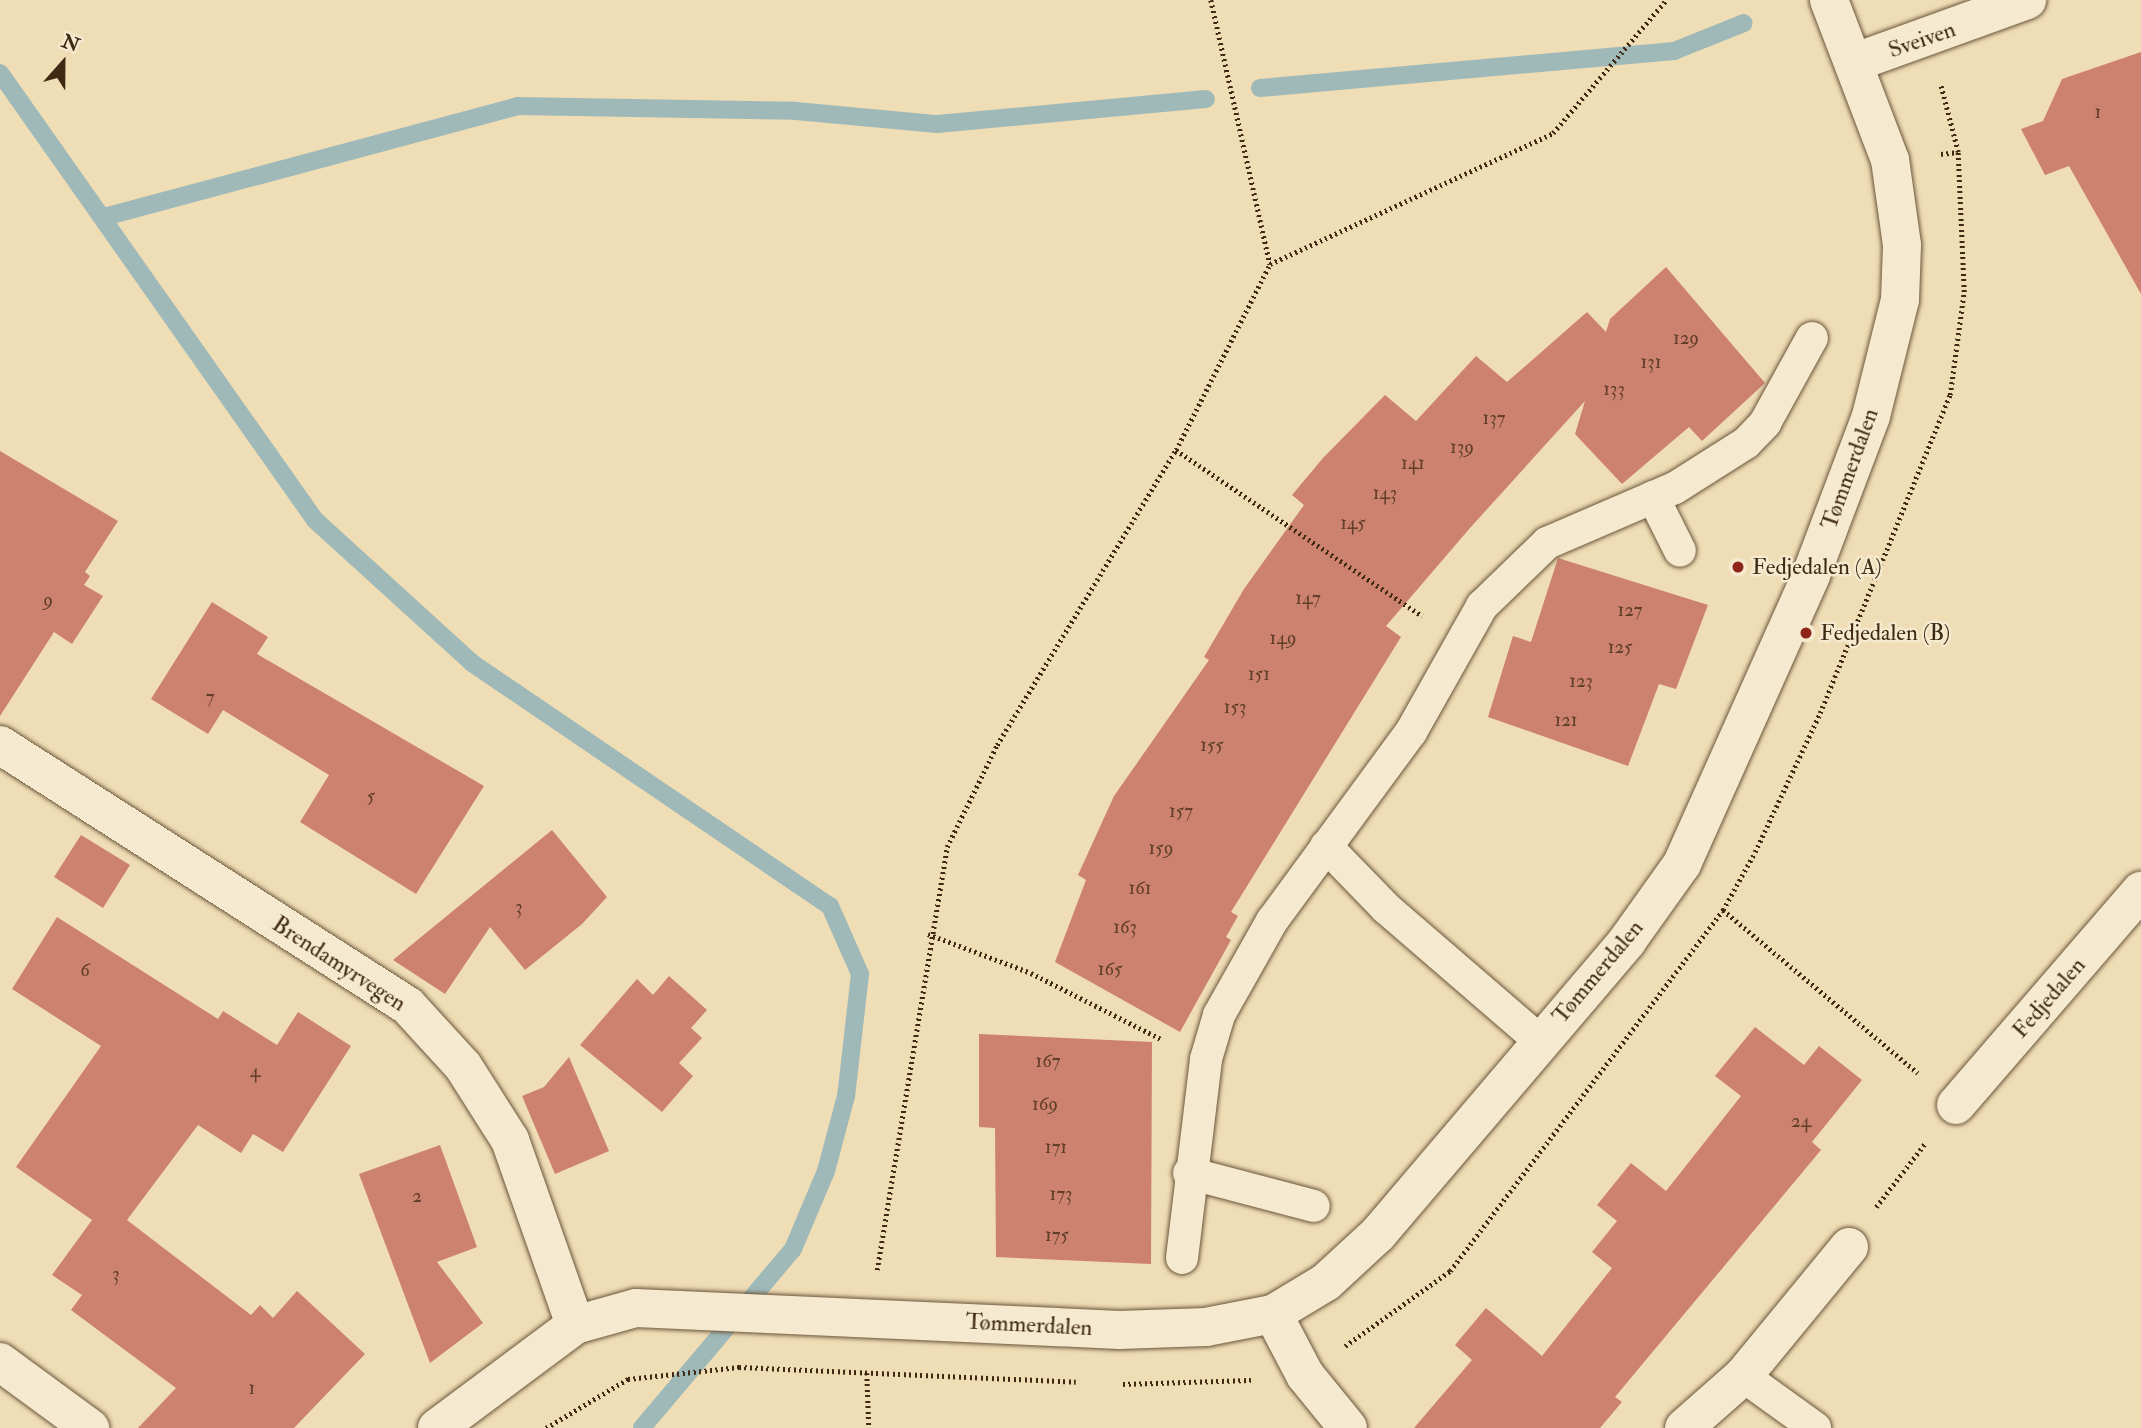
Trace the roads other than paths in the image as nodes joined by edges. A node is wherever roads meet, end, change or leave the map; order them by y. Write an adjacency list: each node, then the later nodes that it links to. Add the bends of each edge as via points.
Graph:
1 (1829, 0): 3 (street, Tømmerdalen)
2 (2027, 0): 3 (street, Sveiven)
3 (1856, 62): 10 (street, Tømmerdalen, via 1889,160 1902,245 1900,300 1871,416 1811,575 1682,864 1627,941)
4 (1812, 338): 5 (lane, via 1765,423 1746,443)
5 (1653, 497): 6 (lane); 8 (lane, via 1572,529 1523,560 1482,606 1466,643 1411,732)
6 (1680, 551)
7 (0, 745): 17 (street, Brendamyrvegen, via 408,1006 463,1066 510,1140)
8 (1326, 846): 10 (lane, Tømmerdalen, via 1386,908); 12 (lane, via 1244,966 1206,1059)
9 (2141, 891): 11 (street, Fedjedalen)
10 (1540, 1041): 16 (street, Tømmerdalen, via 1378,1234 1326,1282)
11 (1956, 1105)
12 (1189, 1173): 13 (lane); 15 (lane)
13 (1314, 1206)
14 (1849, 1247): 19 (street)
15 (1182, 1258)
16 (1273, 1314): 17 (street, Tømmerdalen, via 1206,1327 1119,1330 636,1308); 22 (street, via 1305,1375)
17 (575, 1325): 21 (street, Tømmerdalen)
18 (0, 1362): 20 (street)
19 (1742, 1376): 23 (street); 24 (lane)
20 (90, 1428)
21 (437, 1428)
22 (1348, 1428)
23 (1684, 1428)
24 (1815, 1428)

